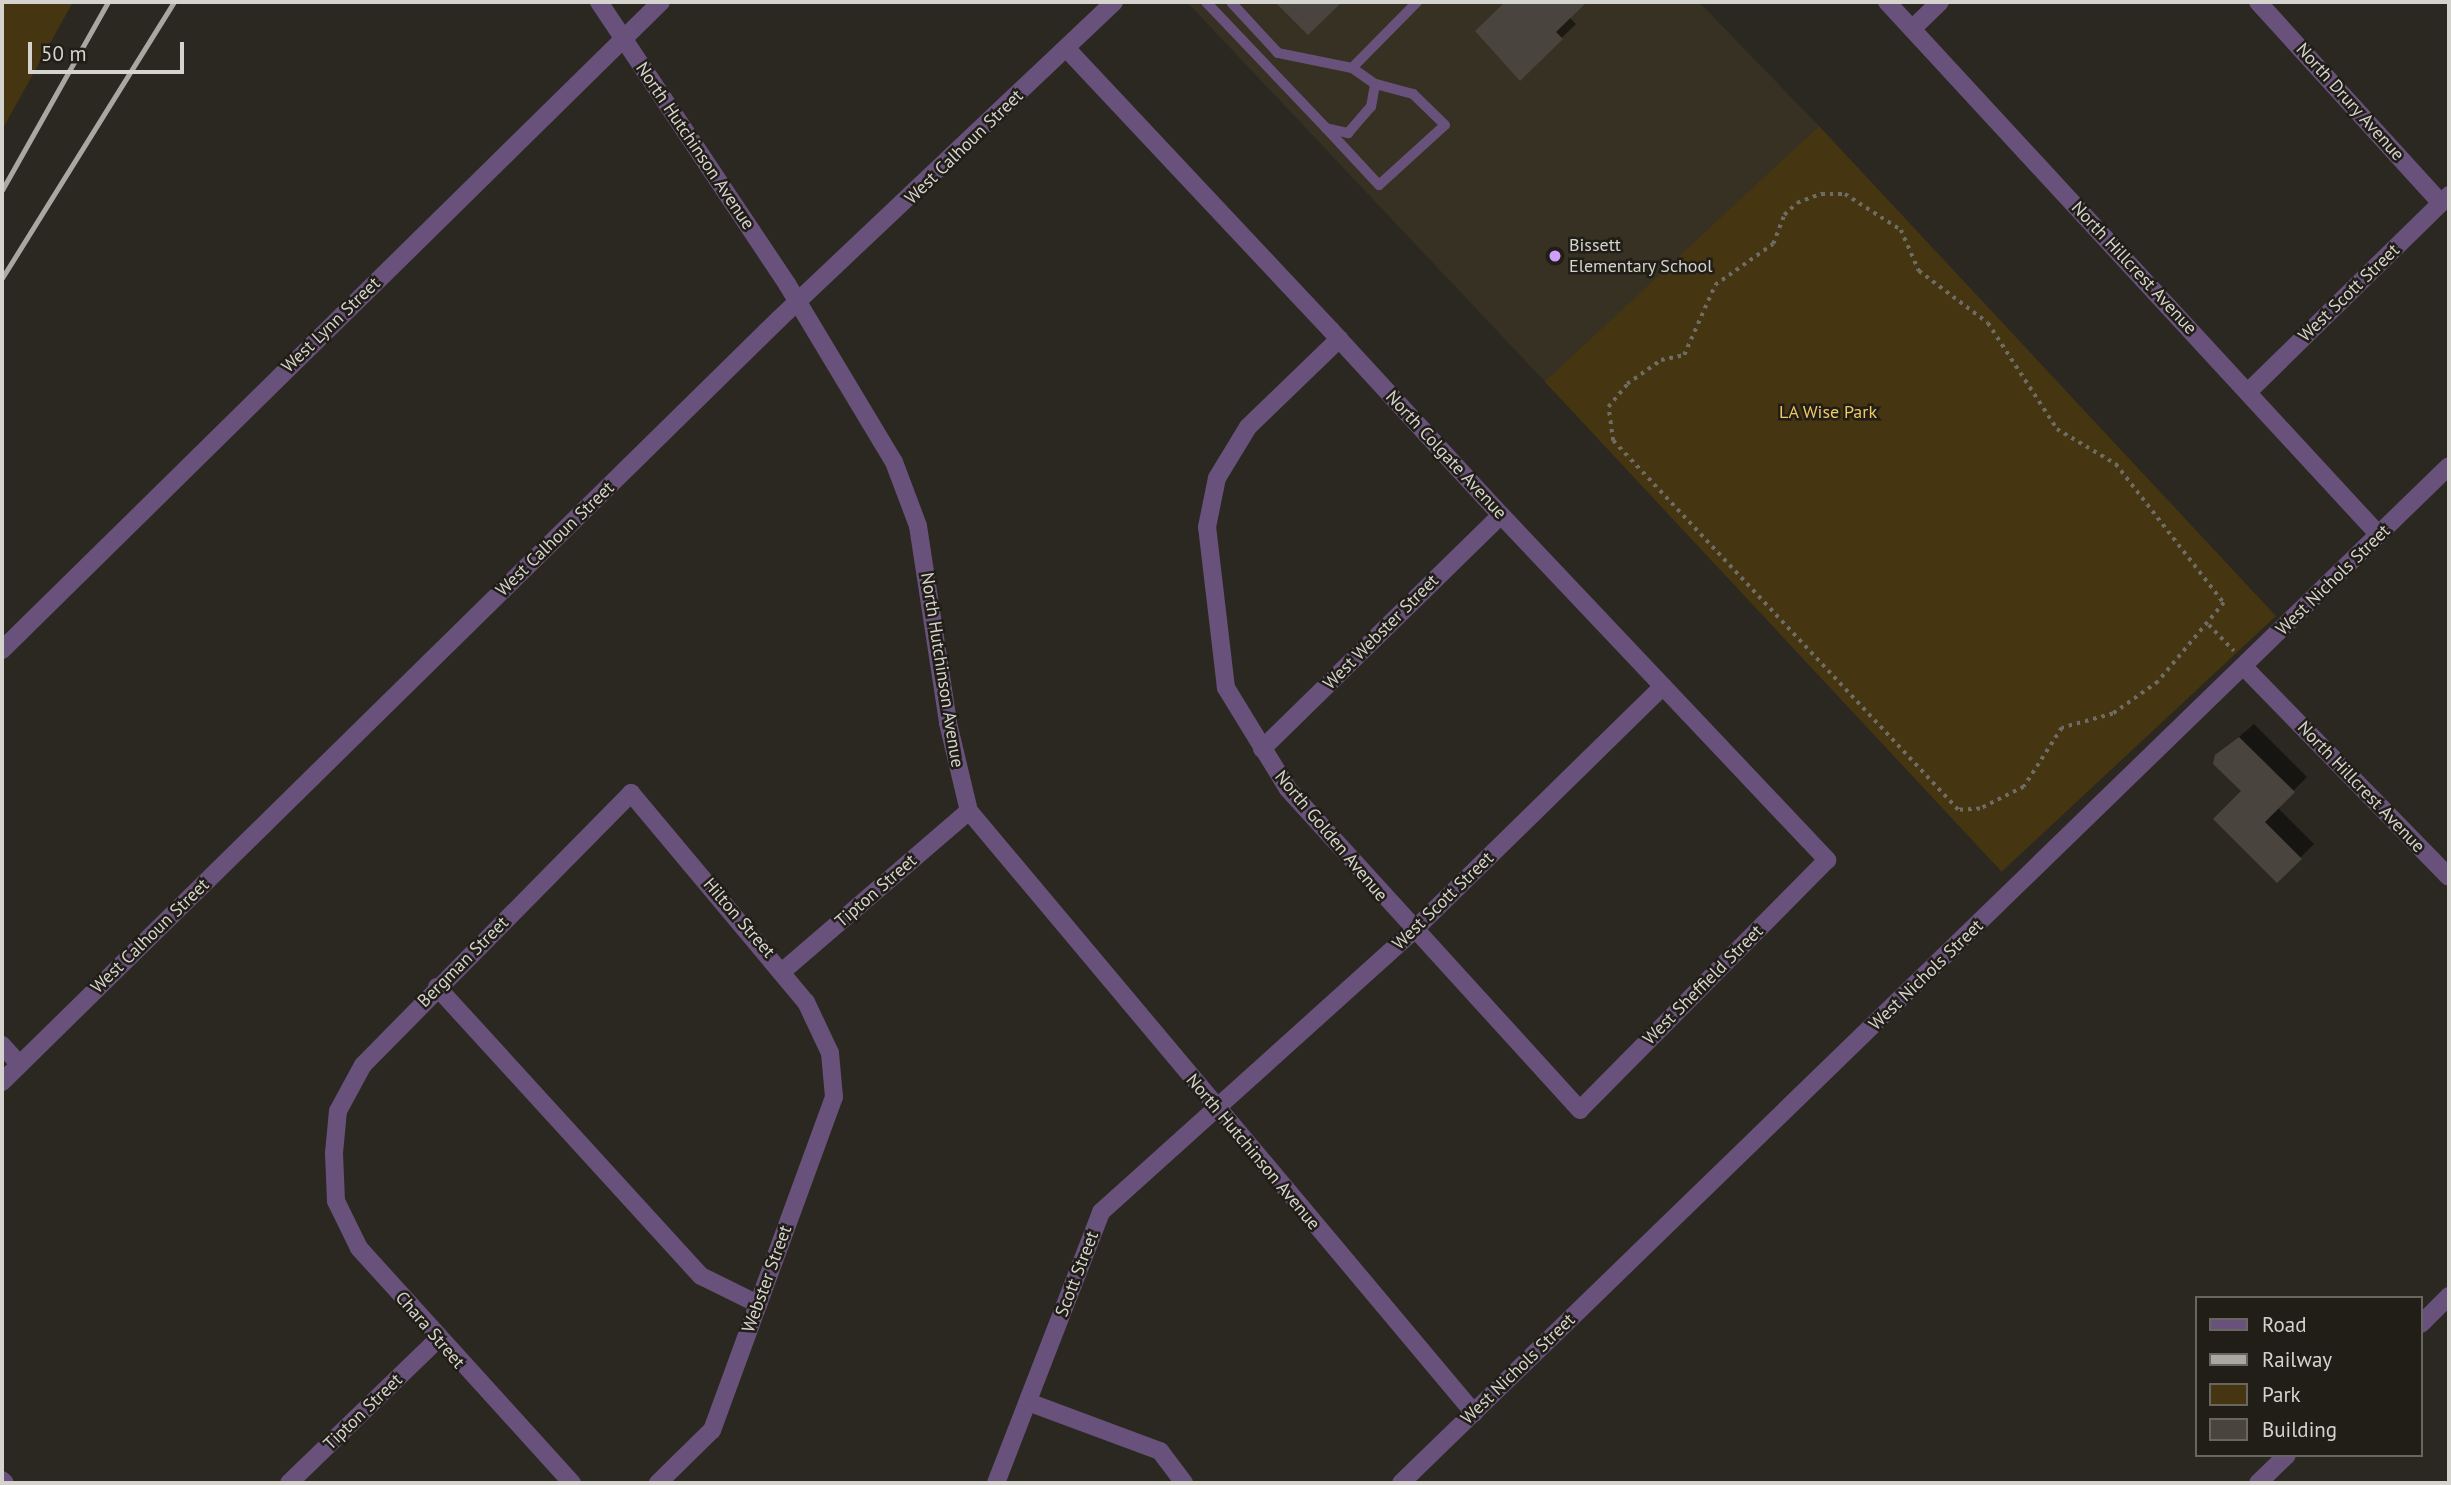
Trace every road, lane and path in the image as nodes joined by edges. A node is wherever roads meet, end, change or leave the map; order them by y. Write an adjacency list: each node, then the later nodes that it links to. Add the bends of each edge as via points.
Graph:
1 (599, 2): 11 (street, North Hutchinson Avenue)
2 (661, 2): 11 (street, West Lynn Street)
3 (1114, 2): 12 (street, West Calhoun Street)
4 (1206, 2): 15 (lane)
5 (1231, 2): 13 (lane, via 1278,53)
6 (1418, 2): 13 (lane)
7 (1887, 2): 10 (street, North Hillcrest Avenue)
8 (1940, 2): 10 (street)
9 (2258, 2): 16 (street, North Drury Avenue)
10 (1912, 29): 19 (street, North Hillcrest Avenue)
11 (624, 38): 17 (street, North Hutchinson Avenue); 24 (street, West Lynn Street)
12 (1066, 48): 17 (street, West Calhoun Street); 18 (street, North Colgate Avenue)
13 (1352, 68): 14 (lane)
14 (1375, 84): 15 (lane, via 1371,107 1348,133); 15 (lane, via 1413,94 1446,125 1380,185)
15 (1326, 128)
16 (2445, 199): 19 (street, West Scott Street)
17 (799, 303): 30 (street, North Hutchinson Avenue, via 894,462 912,504 952,745); 38 (street, West Calhoun Street)
18 (1339, 339): 21 (street, North Colgate Avenue); 28 (street, North Golden Avenue, via 1248,428 1217,478 1207,527 1226,688)
19 (2249, 391): 22 (street, North Hillcrest Avenue)
20 (2449, 466): 22 (street, West Nichols Street)
21 (1501, 515): 27 (street, North Colgate Avenue); 28 (street, West Webster Street)
22 (2379, 535): 26 (street, West Nichols Street)
23 (2209, 625): 23 (path, via 2224,603 2216,587 2179,552 2116,464 2057,429 1988,323 1935,289 1919,271 1901,230 1845,194 1821,194 1784,215 1773,244 1715,285 1684,355 1641,371 1608,407 1613,441 1635,468 1958,810 1980,809 2024,787 2062,728 2113,714 2158,682); 25 (path)
24 (2, 650)
25 (2234, 651)
26 (2244, 667): 32 (street, North Hillcrest Avenue); 48 (street, West Nichols Street)
27 (1663, 685): 31 (street, North Colgate Avenue); 33 (street, West Scott Street)
28 (1262, 749): 33 (street, North Golden Avenue, via 1289,789)
29 (631, 793): 34 (street, Hilton Street); 35 (street, Bergman Street)
30 (969, 811): 34 (street, Tipton Street); 41 (street, North Hutchinson Avenue)
31 (1827, 860): 40 (street, West Sheffield Street)
32 (2449, 877)
33 (1412, 932): 40 (street, North Golden Avenue); 41 (street, West Scott Street)
34 (784, 970): 37 (street, Hilton Street)
35 (437, 987): 42 (street, Bergman Street, via 363,1065 338,1111); 44 (street, via 701,1276)
36 (2, 1045): 38 (street)
37 (830, 1053): 44 (street, Webster Street, via 834,1097)
38 (19, 1064): 39 (street, West Calhoun Street)
39 (2, 1082)
40 (1580, 1110)
41 (1219, 1111): 47 (street, Scott Street, via 1101,1212); 48 (street, North Hutchinson Avenue)
42 (334, 1153): 46 (street, Chara Street, via 336,1201 359,1248)
43 (2449, 1296): 45 (street)
44 (758, 1304): 52 (street, Webster Street, via 712,1430)
45 (2423, 1322)
46 (436, 1340): 50 (street, Tipton Street); 51 (street, Chara Street)
47 (1028, 1402): 53 (street, Scott Street); 54 (street, via 1160,1451)
48 (1474, 1413): 55 (street, West Nichols Street)
49 (2285, 1457): 56 (street)
50 (289, 1483)
51 (572, 1483)
52 (658, 1483)
53 (996, 1483)
54 (1184, 1483)
55 (1401, 1483)
56 (2258, 1483)

